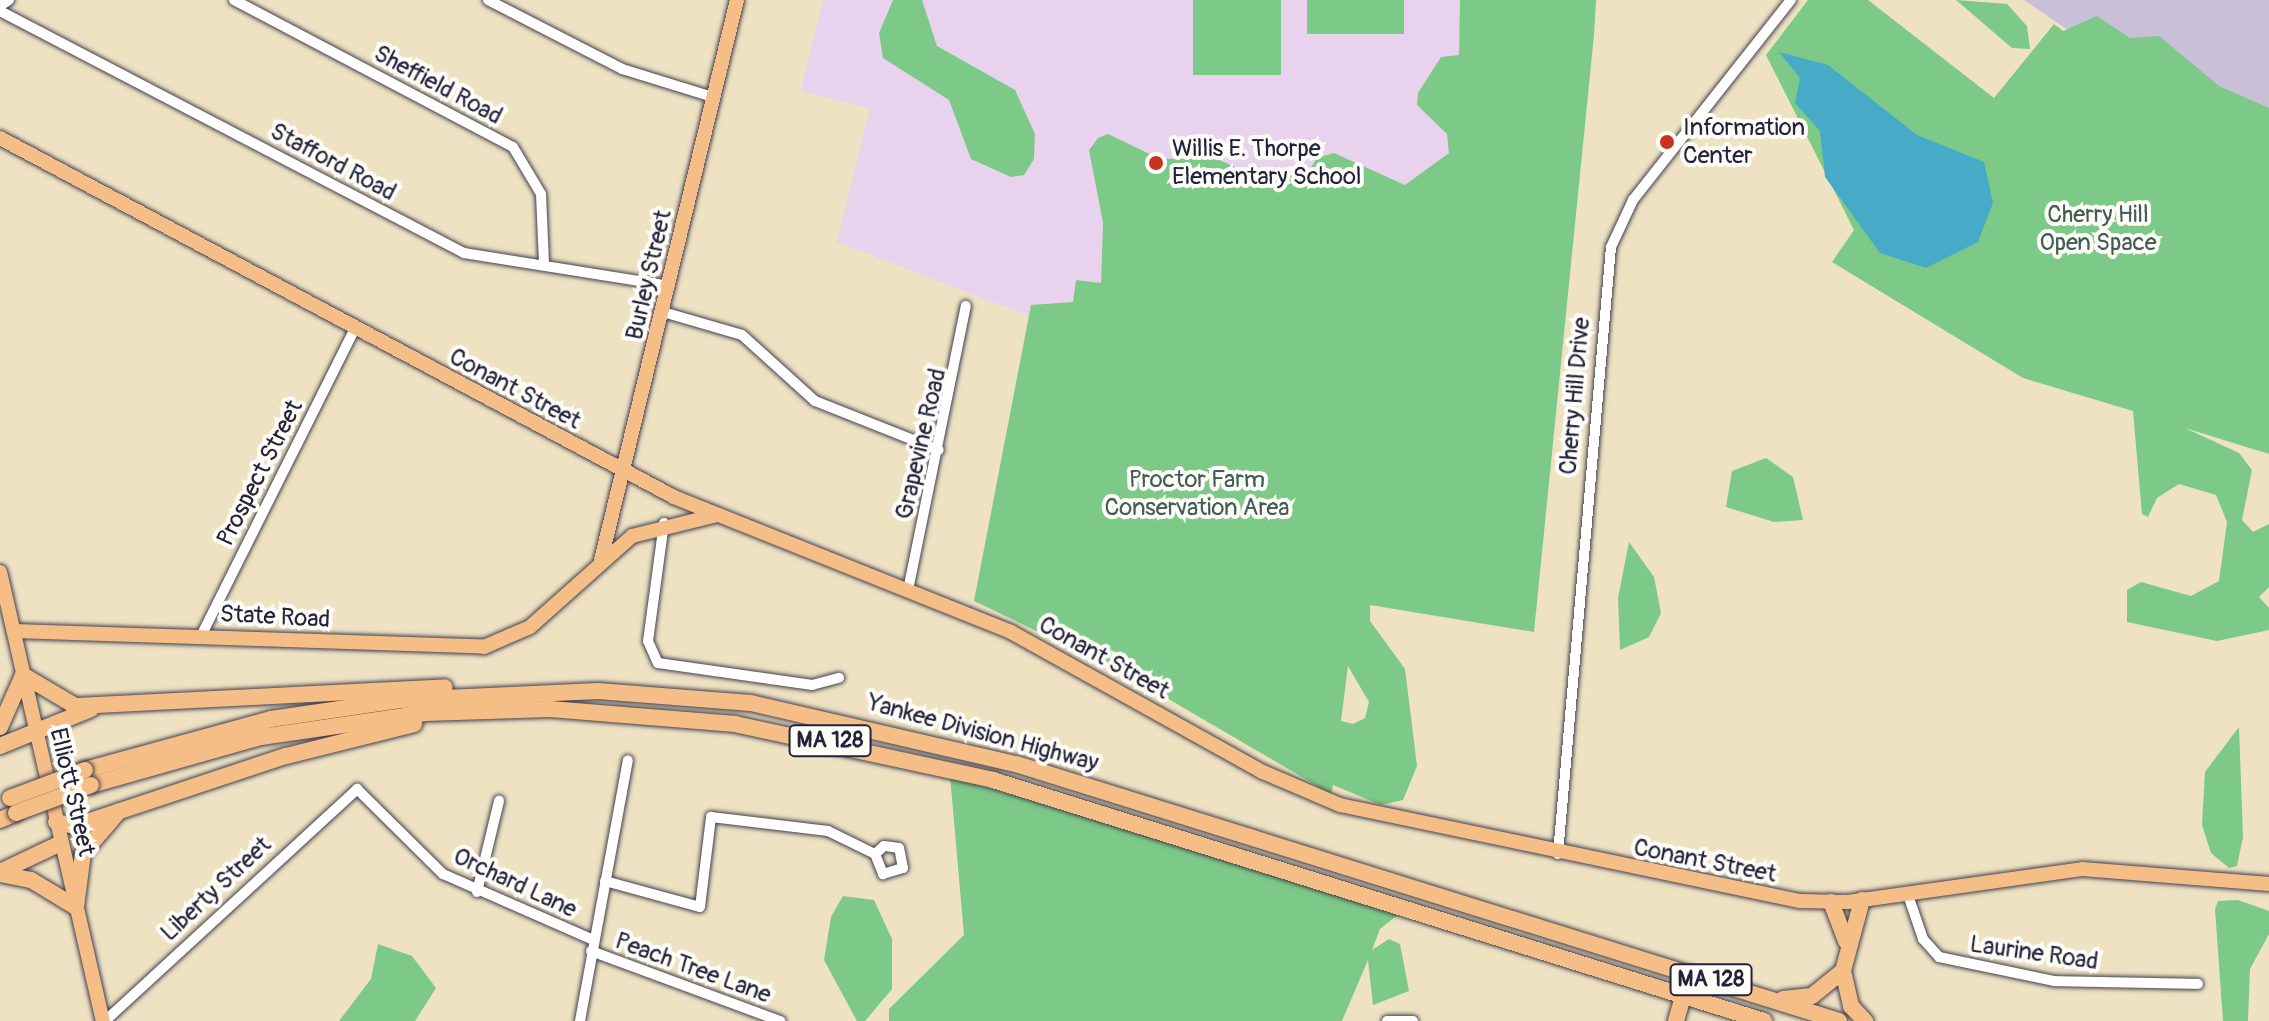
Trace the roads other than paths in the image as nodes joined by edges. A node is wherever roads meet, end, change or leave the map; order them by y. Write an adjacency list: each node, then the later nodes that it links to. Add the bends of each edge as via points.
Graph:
1 (9, 0): 6 (street)
2 (234, 0): 9 (street, Sheffield Road, via 513,147 541,194)
3 (488, 0): 7 (street, via 622,69)
4 (737, 0): 7 (main road, Burley Street)
5 (1791, 0): 41 (street, Cherry Hill Drive, via 1633,200 1611,247)
6 (0, 9): 9 (street, Stafford Road, via 464,253)
7 (713, 97): 10 (main road, Burley Street)
8 (0, 138): 13 (main road, Conant Street)
9 (544, 264): 10 (street, Stafford Road)
10 (669, 286): 12 (main road, Burley Street)
11 (966, 306): 14 (street, Grapevine Road)
12 (663, 312): 14 (street, via 742,335 815,401); 15 (main road, Burley Street)
13 (355, 329): 15 (main road, Conant Street); 22 (street, Prospect Street)
14 (939, 450): 20 (street, Grapevine Road)
15 (624, 471): 16 (main road, Conant Street); 18 (main road, Burley Street)
16 (718, 515): 17 (main road); 20 (main road, Conant Street)
17 (664, 523): 18 (main road); 24 (street, Yankee Division Highway, via 648,641 658,663 812,685)
18 (601, 560): 22 (main road, State Road, via 508,641 470,648)
19 (0, 572): 21 (main road, Elliott Street)
20 (908, 590): 41 (main road, Conant Street, via 1024,638 1306,793 1404,823)
21 (14, 631): 22 (main road, State Road); 23 (main road, Elliott Street)
22 (201, 636)
23 (23, 675): 26 (highway, via 60,702); 28 (highway); 29 (main road, Elliott Street)
24 (839, 678)
25 (559, 691): 26 (highway, via 382,687); 32 (highway, Yankee Division Highway / MA 128, via 336,708 202,735); 55 (highway, Yankee Division Highway / MA 128, via 751,703 942,743)
26 (98, 707): 29 (highway)
27 (579, 710): 32 (highway, Yankee Division Highway / MA 128, via 454,711 312,727); 36 (highway, via 405,725); 54 (highway, Yankee Division Highway / MA 128, via 773,729 978,776)
28 (0, 727)
29 (35, 733): 30 (highway); 38 (main road, Elliott Street)
30 (0, 746)
31 (628, 760): 43 (street)
32 (88, 778): 35 (highway, Yankee Division Highway / MA 128, bridge)
33 (357, 789): 45 (street, Orchard Lane, via 426,860); 57 (street, Liberty Street)
34 (499, 801): 45 (street)
35 (9, 804): 37 (highway, Yankee Division Highway / MA 128)
36 (122, 807): 38 (highway, via 75,826); 49 (highway, via 83,853)
37 (0, 820)
38 (56, 822): 39 (main road, Elliott Street)
39 (61, 843): 42 (highway); 49 (main road, Elliott Street)
40 (875, 854): 43 (street, via 828,831 711,817 700,907)
41 (1558, 854): 48 (main road, Conant Street)
42 (0, 873): 49 (highway, via 31,880)
43 (605, 881): 51 (street)
44 (2269, 884): 46 (main road, Conant Street, via 2082,869)
45 (477, 892): 51 (street, Orchard Lane)
46 (1907, 892): 47 (main road, Conant Street); 53 (street, Laurine Road, via 1923,939 1939,957 2054,981)
47 (1862, 900): 48 (main road, Conant Street); 50 (highway)
48 (1831, 902): 50 (highway)
49 (76, 907): 57 (main road, Elliott Street)
50 (1846, 941): 52 (highway)
51 (592, 946): 58 (street); 59 (street, Peach Tree Lane)
52 (1843, 971): 55 (highway, via 1812,996); 64 (highway, via 1851,1006)
53 (2198, 984)
54 (1683, 996): 61 (highway); 62 (highway, Yankee Division Highway / MA 128)
55 (1769, 999): 63 (highway, Yankee Division Highway / MA 128)
56 (1410, 1020): 60 (street)
57 (104, 1021)
58 (580, 1021)
59 (777, 1021)
60 (1387, 1021)
61 (1676, 1021)
62 (1764, 1021)
63 (1839, 1021)
64 (1865, 1021)

